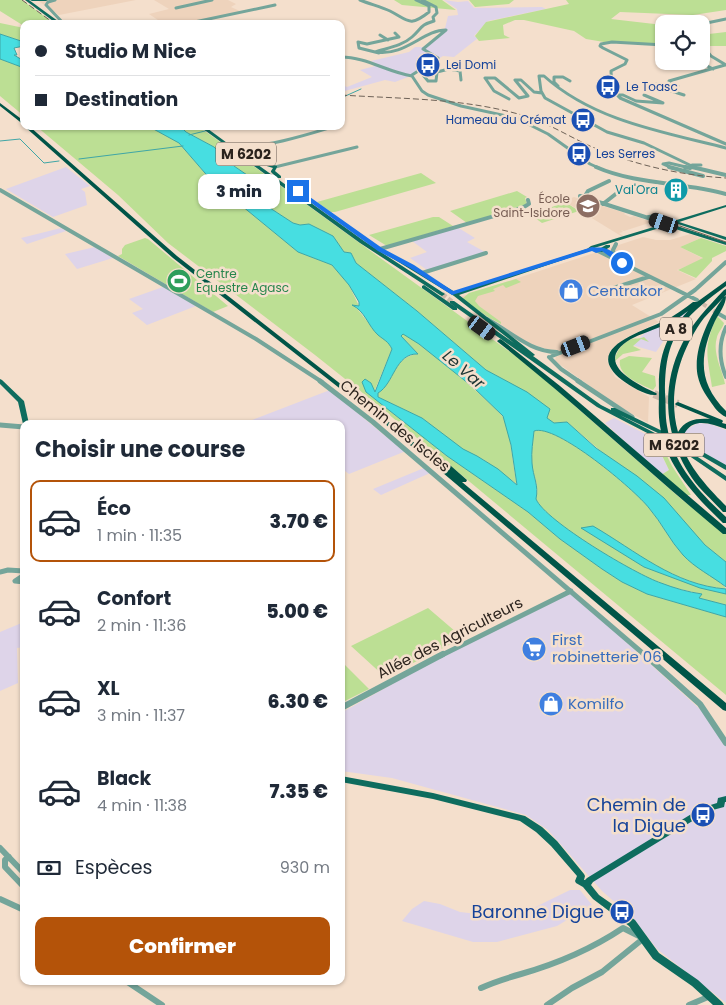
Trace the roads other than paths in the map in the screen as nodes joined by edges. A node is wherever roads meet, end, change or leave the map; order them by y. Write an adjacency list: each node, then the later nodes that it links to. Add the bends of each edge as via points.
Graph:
1 (27, 0): 12 (main road)
2 (32, 0): 3 (main road); 13 (main road)
3 (46, 0)
4 (55, 0): 14 (street, via 46,5)
5 (212, 0): 10 (street)
6 (360, 0): 7 (street, via 410,21 429,12 429,6)
7 (416, 0)
8 (422, 0): 21 (street, via 436,7 437,13 432,17 434,21 421,25 410,39 399,45 375,52)
9 (275, 5): 15 (street)
10 (176, 8)
11 (726, 19): 16 (street)
12 (54, 20)
13 (59, 20)
14 (60, 20)
15 (204, 20)
16 (710, 22)
17 (395, 33): 19 (street, via 399,37)
18 (380, 35): 19 (street)
19 (388, 40): 21 (street, via 367,44 358,42 363,50)
20 (655, 45): 32 (street, via 608,42 600,45 627,60 611,71 610,87)
21 (379, 53): 24 (street, via 414,44 437,30 446,30 423,49 438,56)
22 (710, 55): 25 (street)
23 (345, 57): 27 (street)
24 (430, 62): 27 (street); 28 (street, via 432,65 423,75 428,81 436,81 437,72 448,69 460,71)
25 (726, 65): 26 (street)
26 (712, 70): 34 (street, via 669,81 678,86 675,88 652,85)
27 (411, 75): 59 (street, via 426,95 516,118 548,134 606,172)
28 (461, 80)
29 (570, 81): 30 (street, via 563,76 554,77 559,86)
30 (555, 87): 31 (street, via 545,77 539,76); 47 (street, via 577,102 635,124)
31 (542, 93): 36 (street, via 534,92 521,80 515,80 528,96 519,98 495,78 485,78 487,84); 52 (street, via 548,100 604,131 644,143)
32 (616, 95): 33 (street, via 636,101 663,103); 47 (street)
33 (644, 95)
34 (684, 95)
35 (0, 99): 38 (highway)
36 (509, 99)
37 (0, 104): 39 (highway)
38 (20, 116)
39 (20, 121)
40 (31, 130): 113 (highway, via 175,257 386,422)
41 (36, 130): 111 (highway, via 150,232 399,426)
42 (211, 130): 45 (main road, M 6202)
43 (211, 130): 66 (main road, M 6202)
44 (318, 130): 46 (street, via 263,145)
45 (233, 145): 46 (street); 49 (main road, M 6202)
46 (246, 145): 49 (street)
47 (726, 146)
48 (357, 147): 51 (street)
49 (242, 152): 50 (main road, M 6202)
50 (255, 161): 51 (main road); 55 (main road, M 6202)
51 (275, 168): 55 (main road, via 273,170)
52 (700, 168): 53 (street); 54 (street, via 663,164)
53 (726, 175)
54 (703, 176)
55 (279, 177): 69 (main road, M 6202)
56 (610, 181): 61 (street, via 588,190 585,197)
57 (0, 190): 110 (street, Chemin des Iscles, via 322,382 386,432)
58 (631, 190): 61 (street, via 617,193)
59 (726, 194)
60 (528, 200): 69 (street, via 529,204 522,208)
61 (603, 204): 63 (street)
62 (726, 207): 64 (main road)
63 (649, 218): 64 (street); 64 (street, via 656,216)
64 (673, 224): 65 (main road); 67 (main road); 68 (main road); 70 (main road)
65 (726, 238)
66 (362, 242): 76 (main road); 82 (main road, M 6202)
67 (616, 244): 70 (main road); 72 (street)
68 (726, 244)
69 (380, 249): 75 (main road); 82 (main road, M 6202)
70 (598, 249): 72 (street); 74 (street); 82 (main road)
71 (486, 253): 75 (street)
72 (614, 256): 74 (street)
73 (726, 262): 81 (street)
74 (622, 263): 77 (street)
75 (422, 273): 82 (main road)
76 (409, 276): 82 (main road); 85 (main road)
77 (648, 277): 80 (street); 81 (street)
78 (726, 283): 79 (highway, A 8)
79 (723, 290): 93 (highway, via 625,341 615,351 612,363 616,372 629,383); 102 (highway, A 8, via 692,331 679,358 672,380 671,399); 106 (highway, A 8, via 687,316 675,332 667,346 662,380 663,426 670,450 686,479)
80 (598, 293)
81 (689, 295): 84 (street); 89 (street, via 657,316)
82 (451, 297): 85 (main road, via 447,302); 86 (main road); 90 (main road, M 6202)
83 (726, 298): 95 (highway, via 710,325 700,369 708,393)
84 (697, 300)
85 (456, 310): 88 (main road)
86 (487, 319): 89 (street, via 533,348); 90 (main road)
87 (726, 328): 91 (street, via 719,347)
88 (500, 342): 90 (main road); 107 (highway, via 556,385)
89 (550, 354): 99 (street, via 561,369)
90 (530, 356): 99 (main road, M 6202, via 598,400); 104 (main road, M 6202, via 599,406 684,450)
91 (726, 377)
92 (0, 381): 96 (main road, via 21,402)
93 (654, 394)
94 (678, 404): 97 (highway)
95 (726, 415)
96 (25, 420)
97 (726, 423)
98 (0, 425): 100 (street)
99 (645, 425): 103 (main road, M 6202)
100 (20, 427)
101 (726, 428): 102 (highway, via 694,422)
102 (676, 432): 105 (highway, via 678,445 694,477)
103 (726, 468)
104 (726, 479)
105 (726, 510)
106 (726, 520)
107 (726, 532)
108 (20, 571): 109 (street)
109 (0, 572)
110 (571, 591): 112 (street, Allée des Agriculteurs); 114 (street, Chemin des Iscles, via 700,704)
111 (726, 702)
112 (345, 706)
113 (726, 708)
114 (726, 742)
115 (345, 780): 120 (main road, via 522,818 550,841)
116 (724, 804): 120 (main road, via 707,809 612,867)
117 (0, 848): 118 (street)
118 (9, 858): 119 (street); 121 (street, via 5,860 5,867)
119 (20, 869)
120 (586, 879): 124 (main road, via 596,898 632,923)
121 (20, 883)
122 (0, 899): 123 (street)
123 (20, 908)
124 (644, 938): 126 (street, via 623,928 575,953); 127 (main road, via 656,956 695,983); 129 (street, via 602,972)
125 (132, 985): 128 (street)
126 (481, 988)
127 (708, 997): 130 (street); 131 (main road)
128 (162, 1005)
129 (547, 1005)
130 (689, 1005)
131 (719, 1005)

